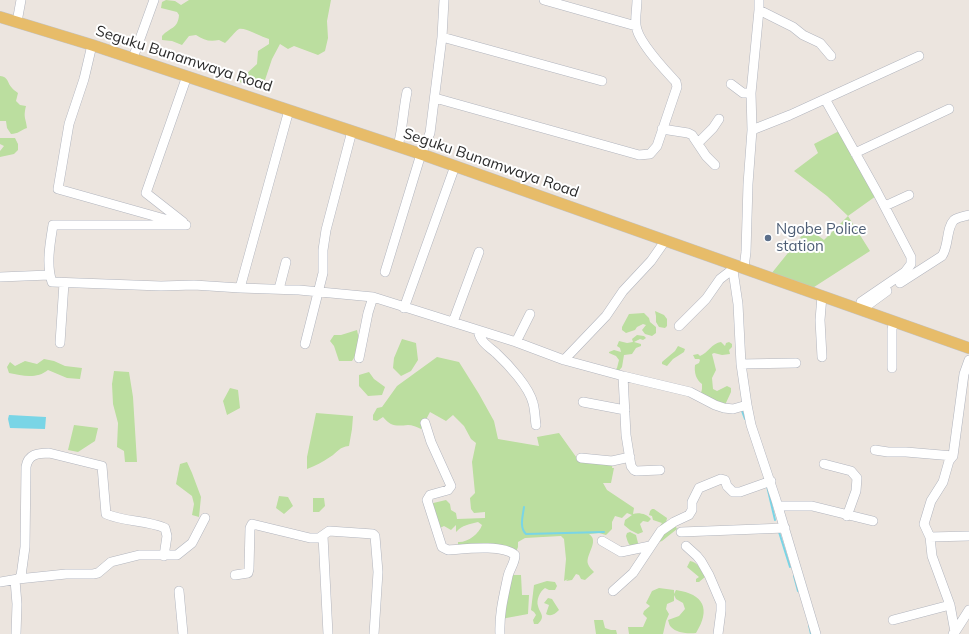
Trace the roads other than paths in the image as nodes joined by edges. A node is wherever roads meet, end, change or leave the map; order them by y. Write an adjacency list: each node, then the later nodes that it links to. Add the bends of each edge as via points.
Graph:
1 (21, 0): 9 (street)
2 (154, 0): 15 (street)
3 (444, 0): 11 (street)
4 (544, 0): 10 (street)
5 (637, 0): 10 (street)
6 (759, 0): 7 (street)
7 (759, 10): 13 (street, via 820,43); 20 (street)
8 (0, 17): 9 (main road, Seguku Bunamwaya Road)
9 (17, 22): 12 (main road, Seguku Bunamwaya Road)
10 (636, 26): 26 (street, via 641,39 676,82 676,92)
11 (442, 37): 17 (street); 21 (street)
12 (92, 45): 15 (main road, Seguku Bunamwaya Road); 38 (street, via 80,93 68,124 58,189)
13 (831, 56)
14 (919, 56): 22 (street)
15 (133, 58): 16 (main road, Seguku Bunamwaya Road)
16 (187, 76): 24 (main road, Seguku Bunamwaya Road); 38 (street, via 146,193)
17 (602, 81)
18 (731, 84): 20 (street, via 744,93)
19 (407, 92): 30 (street, via 403,130)
20 (750, 93): 27 (street)
21 (435, 98): 26 (street, via 640,155 654,151); 32 (street, via 430,133)
22 (825, 99): 27 (street); 31 (street)
23 (949, 109): 31 (street)
24 (289, 110): 28 (main road, Seguku Bunamwaya Road); 47 (street)
25 (719, 119): 29 (street)
26 (662, 129): 29 (street, via 688,132)
27 (752, 130): 42 (street, via 746,252)
28 (352, 131): 30 (main road, Seguku Bunamwaya Road); 49 (street, via 326,230 323,273)
29 (698, 144): 33 (street)
30 (398, 146): 32 (main road, Seguku Bunamwaya Road)
31 (856, 153): 36 (street)
32 (421, 154): 34 (main road, Seguku Bunamwaya Road); 43 (street)
33 (715, 165)
34 (455, 166): 39 (main road, Seguku Bunamwaya Road); 53 (street)
35 (909, 195): 36 (street)
36 (885, 206): 52 (street, via 911,257 911,264 905,272)
37 (969, 215): 52 (street, via 954,220 942,256)
38 (186, 225): 44 (street, via 52,225)
39 (665, 241): 42 (main road, Seguku Bunamwaya Road); 65 (street, via 651,261 623,291 606,316)
40 (479, 252): 55 (street)
41 (286, 262): 48 (street)
42 (736, 267): 50 (main road, Seguku Bunamwaya Road); 57 (street, via 720,279 706,299); 68 (street)
43 (386, 272)
44 (49, 275): 45 (street); 46 (street, via 52,282)
45 (0, 277)
46 (64, 283): 47 (street); 60 (street)
47 (240, 288): 48 (street)
48 (279, 289): 49 (street)
49 (318, 292): 51 (street); 61 (street)
50 (822, 296): 52 (main road, Seguku Bunamwaya Road); 63 (street)
51 (373, 297): 53 (street); 64 (street)
52 (861, 306): 56 (main road, Seguku Bunamwaya Road)
53 (404, 308): 55 (street)
54 (530, 314): 59 (street)
55 (453, 322): 58 (street)
56 (894, 322): 62 (main road, Seguku Bunamwaya Road); 69 (street)
57 (679, 326)
58 (478, 330): 59 (street); 75 (street, via 484,344 512,370 531,396)
59 (516, 342): 65 (street)
60 (60, 343)
61 (305, 344)
62 (969, 348)
63 (822, 357)
64 (359, 358)
65 (564, 360): 70 (street)
66 (969, 360): 77 (street, via 964,374)
67 (796, 363): 68 (street)
68 (741, 364): 72 (street)
69 (892, 368)
70 (623, 376): 72 (street, via 690,392 724,408 733,409); 73 (street)
71 (582, 402): 73 (street)
72 (747, 405): 82 (street)
73 (625, 410): 78 (street)
74 (425, 423): 109 (street, via 451,486 448,490 430,495 427,500 442,547 448,550 504,550 514,555 500,615)
75 (536, 425)
76 (875, 450): 77 (street)
77 (953, 456): 91 (street, via 943,482 931,501 924,524)
78 (630, 457): 79 (street, via 612,461); 81 (street, via 634,470)
79 (581, 458)
80 (824, 464): 84 (street, via 851,471 857,478 856,491)
81 (660, 470)
82 (770, 481): 83 (street); 93 (street, via 740,492 733,492 725,480 721,479 699,488 689,515 660,532)
83 (778, 506): 84 (street, via 812,506); 87 (street)
84 (847, 516): 86 (street)
85 (205, 518): 95 (street, via 192,543 176,555)
86 (873, 521)
87 (785, 528): 88 (street); 111 (street)
88 (681, 532)
89 (323, 536): 96 (street, via 310,538 252,524 248,573); 107 (street); 108 (street, via 329,531 371,533 375,536 378,572)
90 (969, 536): 91 (street)
91 (930, 537): 101 (street, via 932,556)
92 (602, 541): 93 (street, via 621,552)
93 (650, 546): 99 (street, via 633,573)
94 (686, 546): 110 (street, via 701,561 719,596 722,606)
95 (164, 556): 97 (street, via 139,555 111,562 98,573 92,574 66,574); 97 (street, via 167,536 165,528 106,514 102,466 40,453 32,455 26,462 25,547 21,576)
96 (235, 575)
97 (17, 580): 98 (street); 105 (street)
98 (0, 582)
99 (613, 591)
100 (179, 592): 106 (street)
101 (950, 605): 103 (street); 104 (street)
102 (969, 610): 104 (street)
103 (893, 620)
104 (954, 633)
105 (16, 634)
106 (183, 634)
107 (328, 634)
108 (374, 634)
109 (500, 634)
110 (718, 634)
111 (816, 634)

